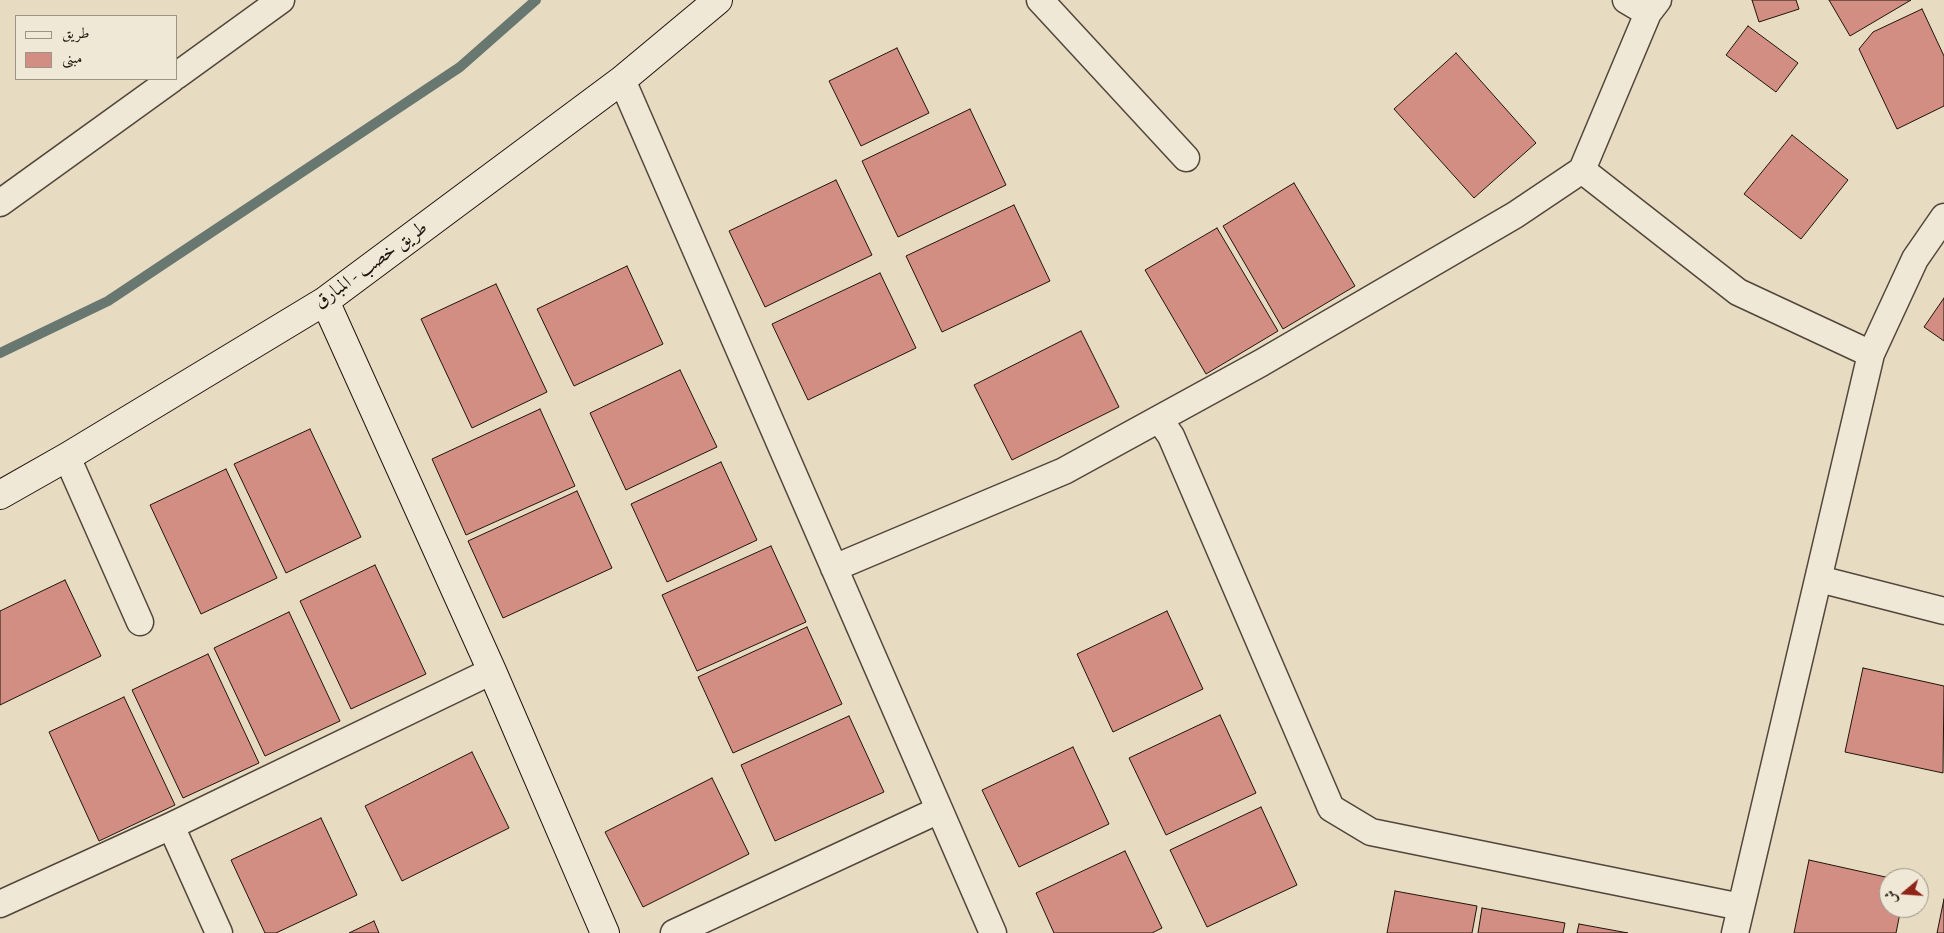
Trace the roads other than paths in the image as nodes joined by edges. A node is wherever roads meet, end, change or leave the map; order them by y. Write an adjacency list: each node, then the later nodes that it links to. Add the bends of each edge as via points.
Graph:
1 (281, 0): 6 (street)
2 (718, 0): 8 (main road, طريق خصب - المبارق)
3 (1040, 0): 9 (street)
4 (1626, 0): 5 (street)
5 (1653, 6): 10 (street)
6 (178, 75)
7 (171, 80): 11 (street)
8 (622, 80): 13 (main road, طريق خصب - المبارق); 18 (street)
9 (1186, 158)
10 (1582, 170): 14 (street, via 1738,292); 15 (street, via 1506,220 1270,358)
11 (0, 203)
12 (1944, 217): 14 (street, via 1915,259)
13 (325, 300): 16 (main road, طريق خصب - المبارق); 22 (main road)
14 (1871, 354): 19 (street)
15 (1158, 419): 18 (street, via 1064,471); 26 (street, via 1171,436 1331,808 1371,832)
16 (68, 457): 17 (main road, طريق خصب - المبارق); 21 (street)
17 (0, 495)
18 (834, 568): 23 (street)
19 (1819, 579): 20 (street); 26 (street)
20 (1944, 611)
21 (140, 622)
22 (492, 671): 24 (street); 28 (main road)
23 (940, 810): 29 (street); 30 (street)
24 (171, 826): 25 (street); 27 (street)
25 (0, 904)
26 (1741, 907): 31 (street)
27 (218, 933)
28 (605, 933)
29 (674, 933)
30 (993, 933)
31 (1735, 933)

